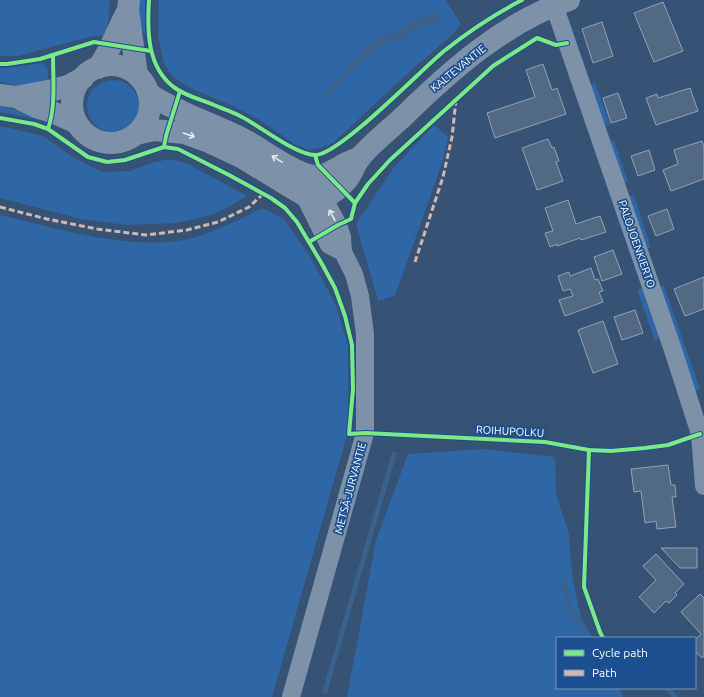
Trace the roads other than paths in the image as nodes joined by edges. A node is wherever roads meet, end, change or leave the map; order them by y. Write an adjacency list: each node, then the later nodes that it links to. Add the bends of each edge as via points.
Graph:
1 (561, 3): 9 (street, KALTEVANTIE, via 508,30 459,64 361,157 327,174); 10 (street, PALOJOENKIERTO)
2 (128, 5): 3 (street, via 107,55); 4 (street)
3 (90, 73): 4 (street, via 105,66 117,66); 6 (street, via 68,86); 7 (street, via 76,89 73,112)
4 (137, 75): 5 (street)
5 (149, 94): 8 (street, via 149,115 144,126); 9 (street, one-way to 5, via 298,171 244,140 174,109)
6 (8, 96): 7 (street)
7 (77, 123): 8 (street, via 89,136 104,142 116,143)
8 (136, 134): 9 (street, one-way to 9, via 154,130 184,133)
9 (313, 190): 12 (street, METSÄ-JURVANTIE, via 330,245 343,252 358,289 365,334 365,433)
10 (702, 434): 11 (street, PALOJOENKIERTO)
11 (704, 486)
12 (291, 697)

